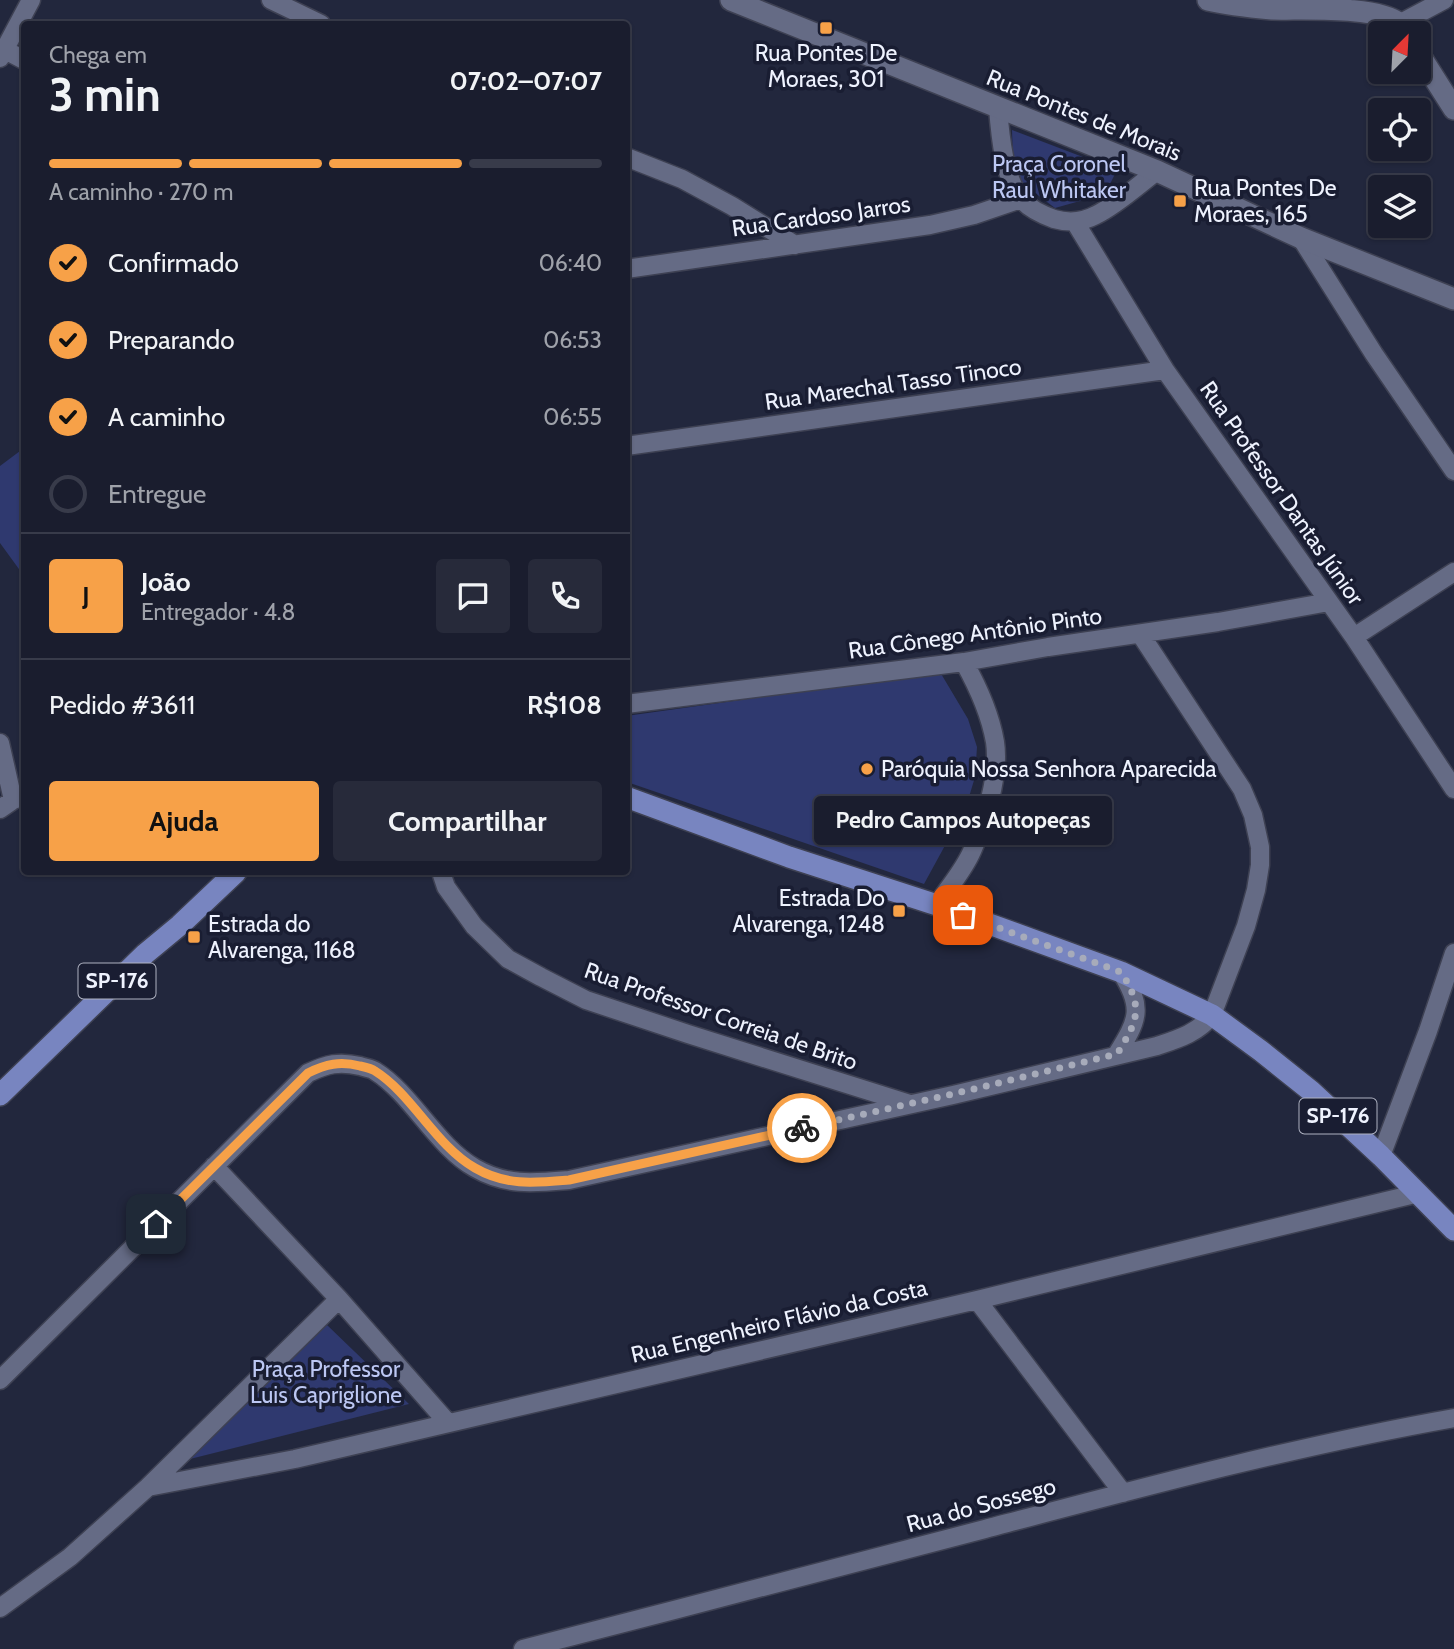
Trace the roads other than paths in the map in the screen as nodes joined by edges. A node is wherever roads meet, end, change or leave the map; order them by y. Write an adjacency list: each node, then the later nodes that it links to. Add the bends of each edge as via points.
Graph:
1 (31, 0): 9 (street)
2 (271, 0): 6 (street)
3 (731, 0): 12 (street, Rua Pontes de Morais)
4 (1208, 0): 7 (street, via 1275,9 1348,9)
5 (1444, 0): 8 (street)
6 (315, 21)
7 (1387, 21)
8 (1413, 21)
9 (3, 54): 10 (street)
10 (21, 59)
11 (1432, 74): 13 (street)
12 (998, 108): 15 (street, Rua Pontes de Morais); 16 (street, via 1007,166)
13 (1454, 109)
14 (630, 159): 19 (street, via 692,184)
15 (1157, 172): 17 (street, via 1094,216); 18 (street, Rua Pontes de Morais)
16 (1021, 199): 17 (street, via 1045,216); 19 (street, Rua Cardoso Jarros, via 930,225)
17 (1075, 222): 22 (street, Rua Professor Dantas Júnior)
18 (1301, 238): 21 (street, Rua Pontes de Morais); 24 (street)
19 (795, 245): 20 (street, Rua Cardoso Jarros)
20 (630, 268)
21 (1454, 299)
22 (1165, 370): 23 (street, Rua Marechal Tasso Tinoco); 26 (street, Rua Professor Dantas Júnior)
23 (630, 445)
24 (1454, 471)
25 (1454, 572): 28 (street)
26 (1329, 602): 27 (street, Rua Cônego Antônio Pinto); 28 (street, Rua Professor Dantas Júnior)
27 (1141, 635): 29 (street, Rua Cônego Antônio Pinto); 40 (street, via 1242,789 1261,847 1246,926)
28 (1354, 637): 32 (street, Rua Professor Dantas Júnior)
29 (964, 662): 30 (street, Rua Cônego Antônio Pinto); 37 (street, via 987,710 996,744 995,774 972,853)
30 (630, 704)
31 (0, 743): 34 (street)
32 (1454, 789)
33 (630, 798): 37 (main road, SP-176, via 789,858)
34 (12, 801)
35 (233, 875): 42 (main road, SP-176)
36 (442, 875): 43 (street, Rua Professor Correia de Brito, via 474,926 508,959 586,1000)
37 (937, 905): 39 (main road, SP-176)
38 (1454, 953): 44 (street)
39 (1121, 972): 40 (main road, SP-176); 41 (street, via 1136,1003 1136,1020)
40 (1212, 1015): 41 (street, via 1181,1038); 44 (main road, SP-176, via 1311,1091)
41 (1117, 1054): 43 (street)
42 (0, 1094)
43 (910, 1104): 45 (street, via 569,1180 502,1181 451,1150 374,1070 346,1063 308,1073)
44 (1381, 1156): 46 (main road, SP-176)
45 (214, 1166): 48 (street); 50 (street)
46 (1419, 1193): 47 (main road, SP-176); 49 (street, Rua Engenheiro Flávio da Costa)
47 (1454, 1230)
48 (339, 1299): 52 (street); 53 (street)
49 (977, 1300): 52 (street, Rua Engenheiro Flávio da Costa); 54 (street)
50 (0, 1380)
51 (1454, 1418): 54 (street, Rua do Sossego, via 1278,1454)
52 (448, 1423): 53 (street, Rua Engenheiro Flávio da Costa)
53 (148, 1487): 55 (street, via 69,1557)
54 (1123, 1493): 56 (street, Rua do Sossego)
55 (0, 1608)
56 (523, 1649)

